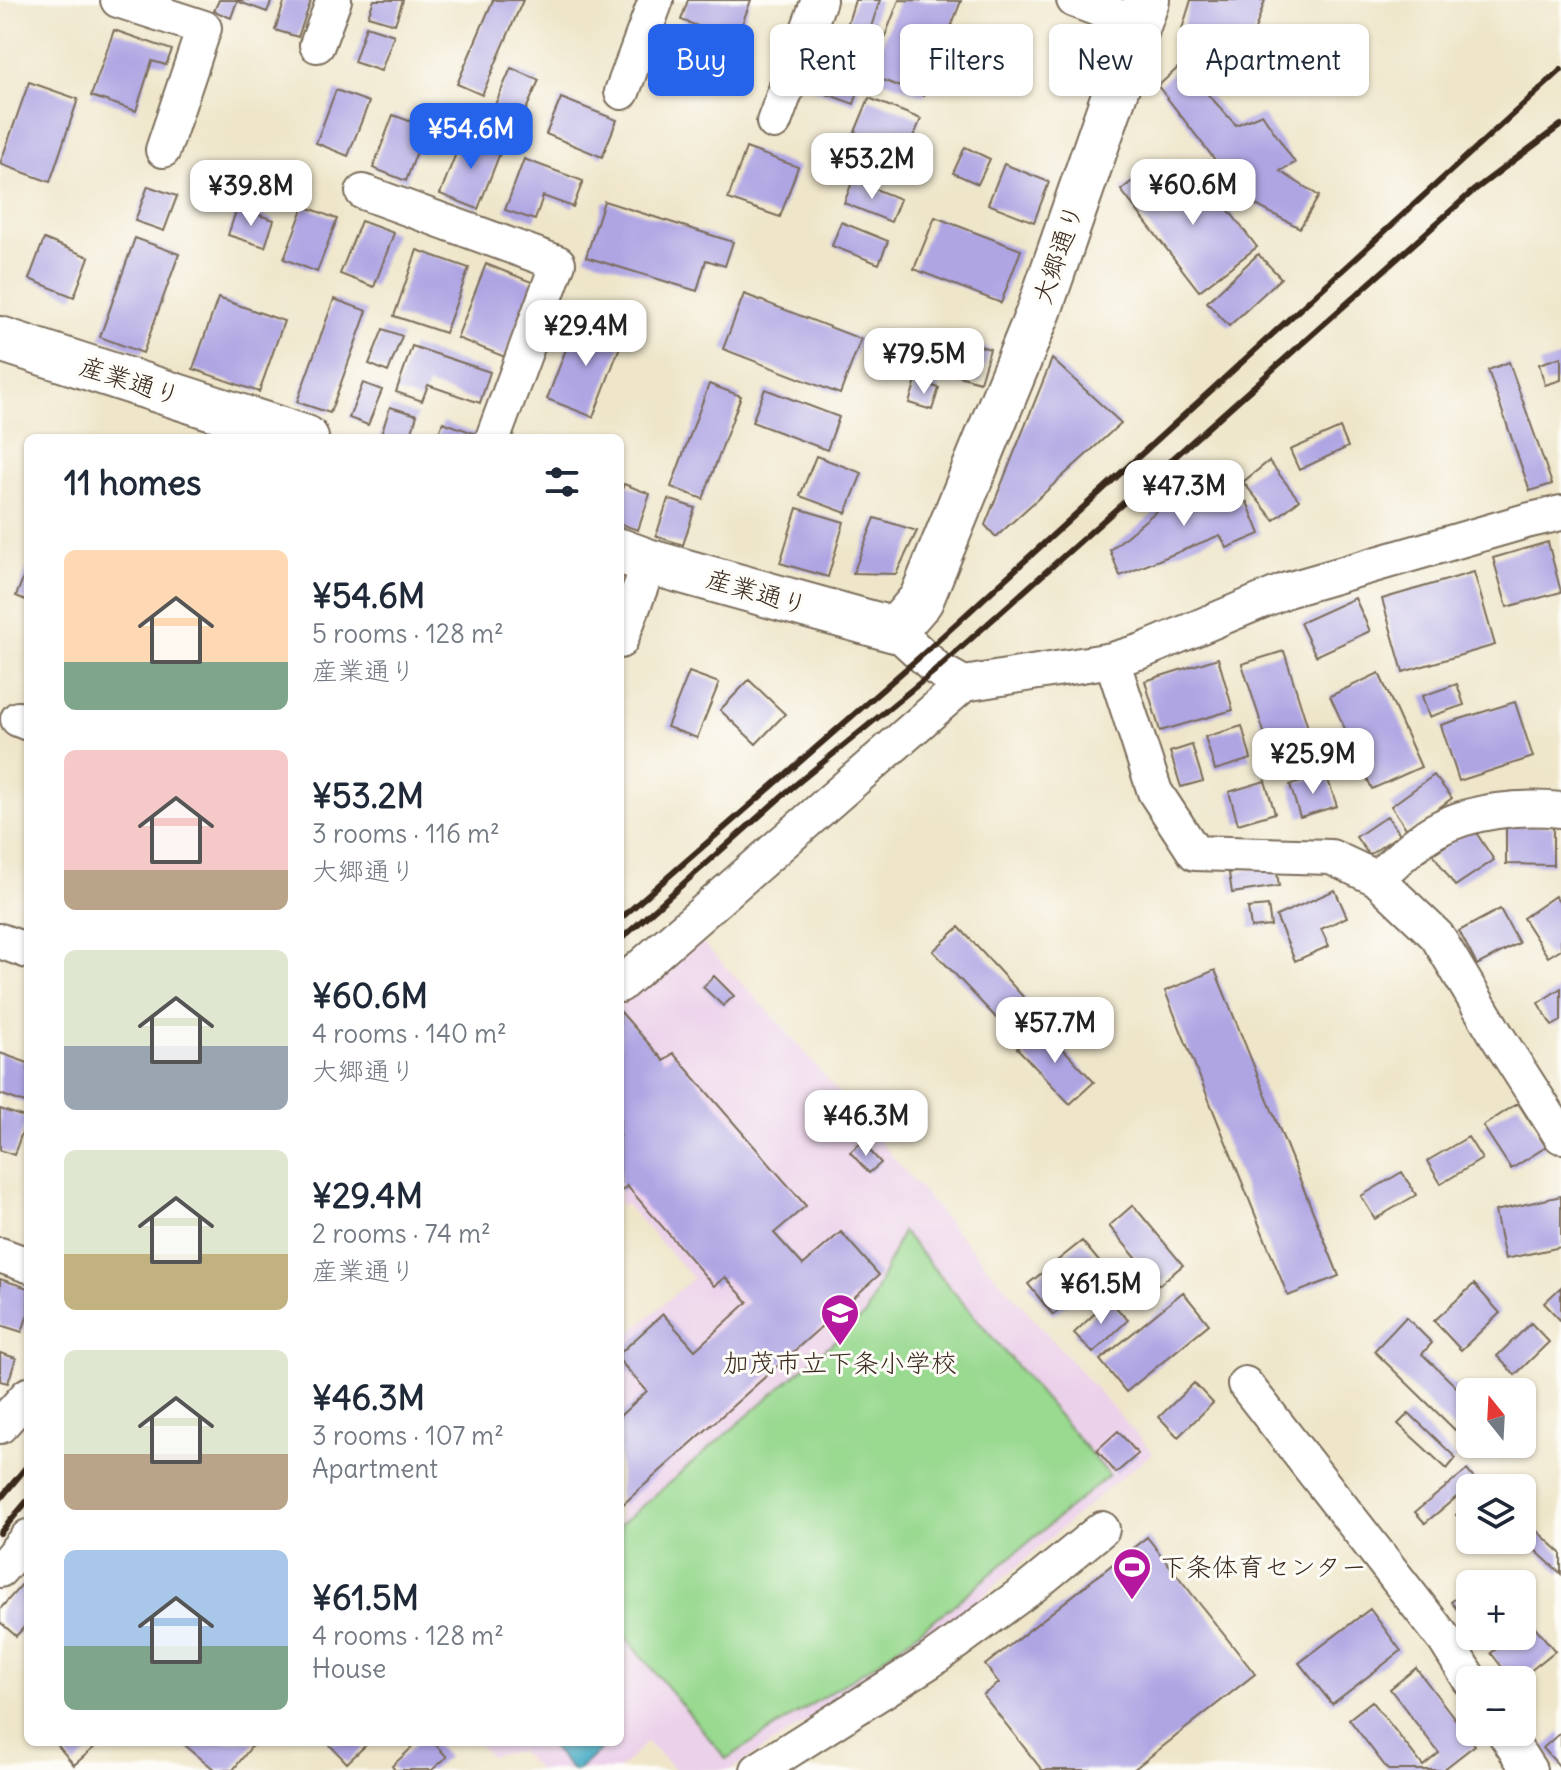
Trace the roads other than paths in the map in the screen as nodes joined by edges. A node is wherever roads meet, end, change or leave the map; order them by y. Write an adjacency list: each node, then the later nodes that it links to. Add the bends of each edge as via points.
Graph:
1 (118, 0): 10 (street, via 204,28)
2 (334, 0): 7 (street)
3 (656, 0): 8 (street)
4 (819, 0): 9 (street)
5 (1074, 0): 6 (street)
6 (1143, 12): 18 (street, 大郷通り, via 1039,311 921,600)
7 (317, 45)
8 (622, 92)
9 (774, 122)
10 (163, 150)
11 (363, 192): 14 (street, via 558,263)
12 (0, 339): 13 (street, 産業通り)
13 (294, 434)
14 (494, 434)
15 (1561, 513): 19 (street, via 1287,590)
16 (635, 556): 17 (street); 18 (street, 産業通り)
17 (624, 618)
18 (895, 630): 20 (street, via 937,669)
19 (1112, 660): 20 (street); 22 (street, via 1155,792 1195,853 1331,857)
20 (964, 684): 25 (street)
21 (1561, 810): 22 (street, via 1473,816 1433,831)
22 (1376, 878): 26 (street, via 1437,936)
23 (0, 941): 24 (street)
24 (24, 950)
25 (624, 982)
26 (1561, 1136)
27 (0, 1255): 28 (street)
28 (24, 1264)
29 (1245, 1384): 35 (street)
30 (24, 1399): 31 (street)
31 (0, 1426)
32 (1102, 1529): 37 (street, via 930,1661)
33 (24, 1542): 34 (street)
34 (0, 1570)
35 (1461, 1666)
36 (1513, 1746): 38 (street)
37 (758, 1770)
38 (1529, 1770)

